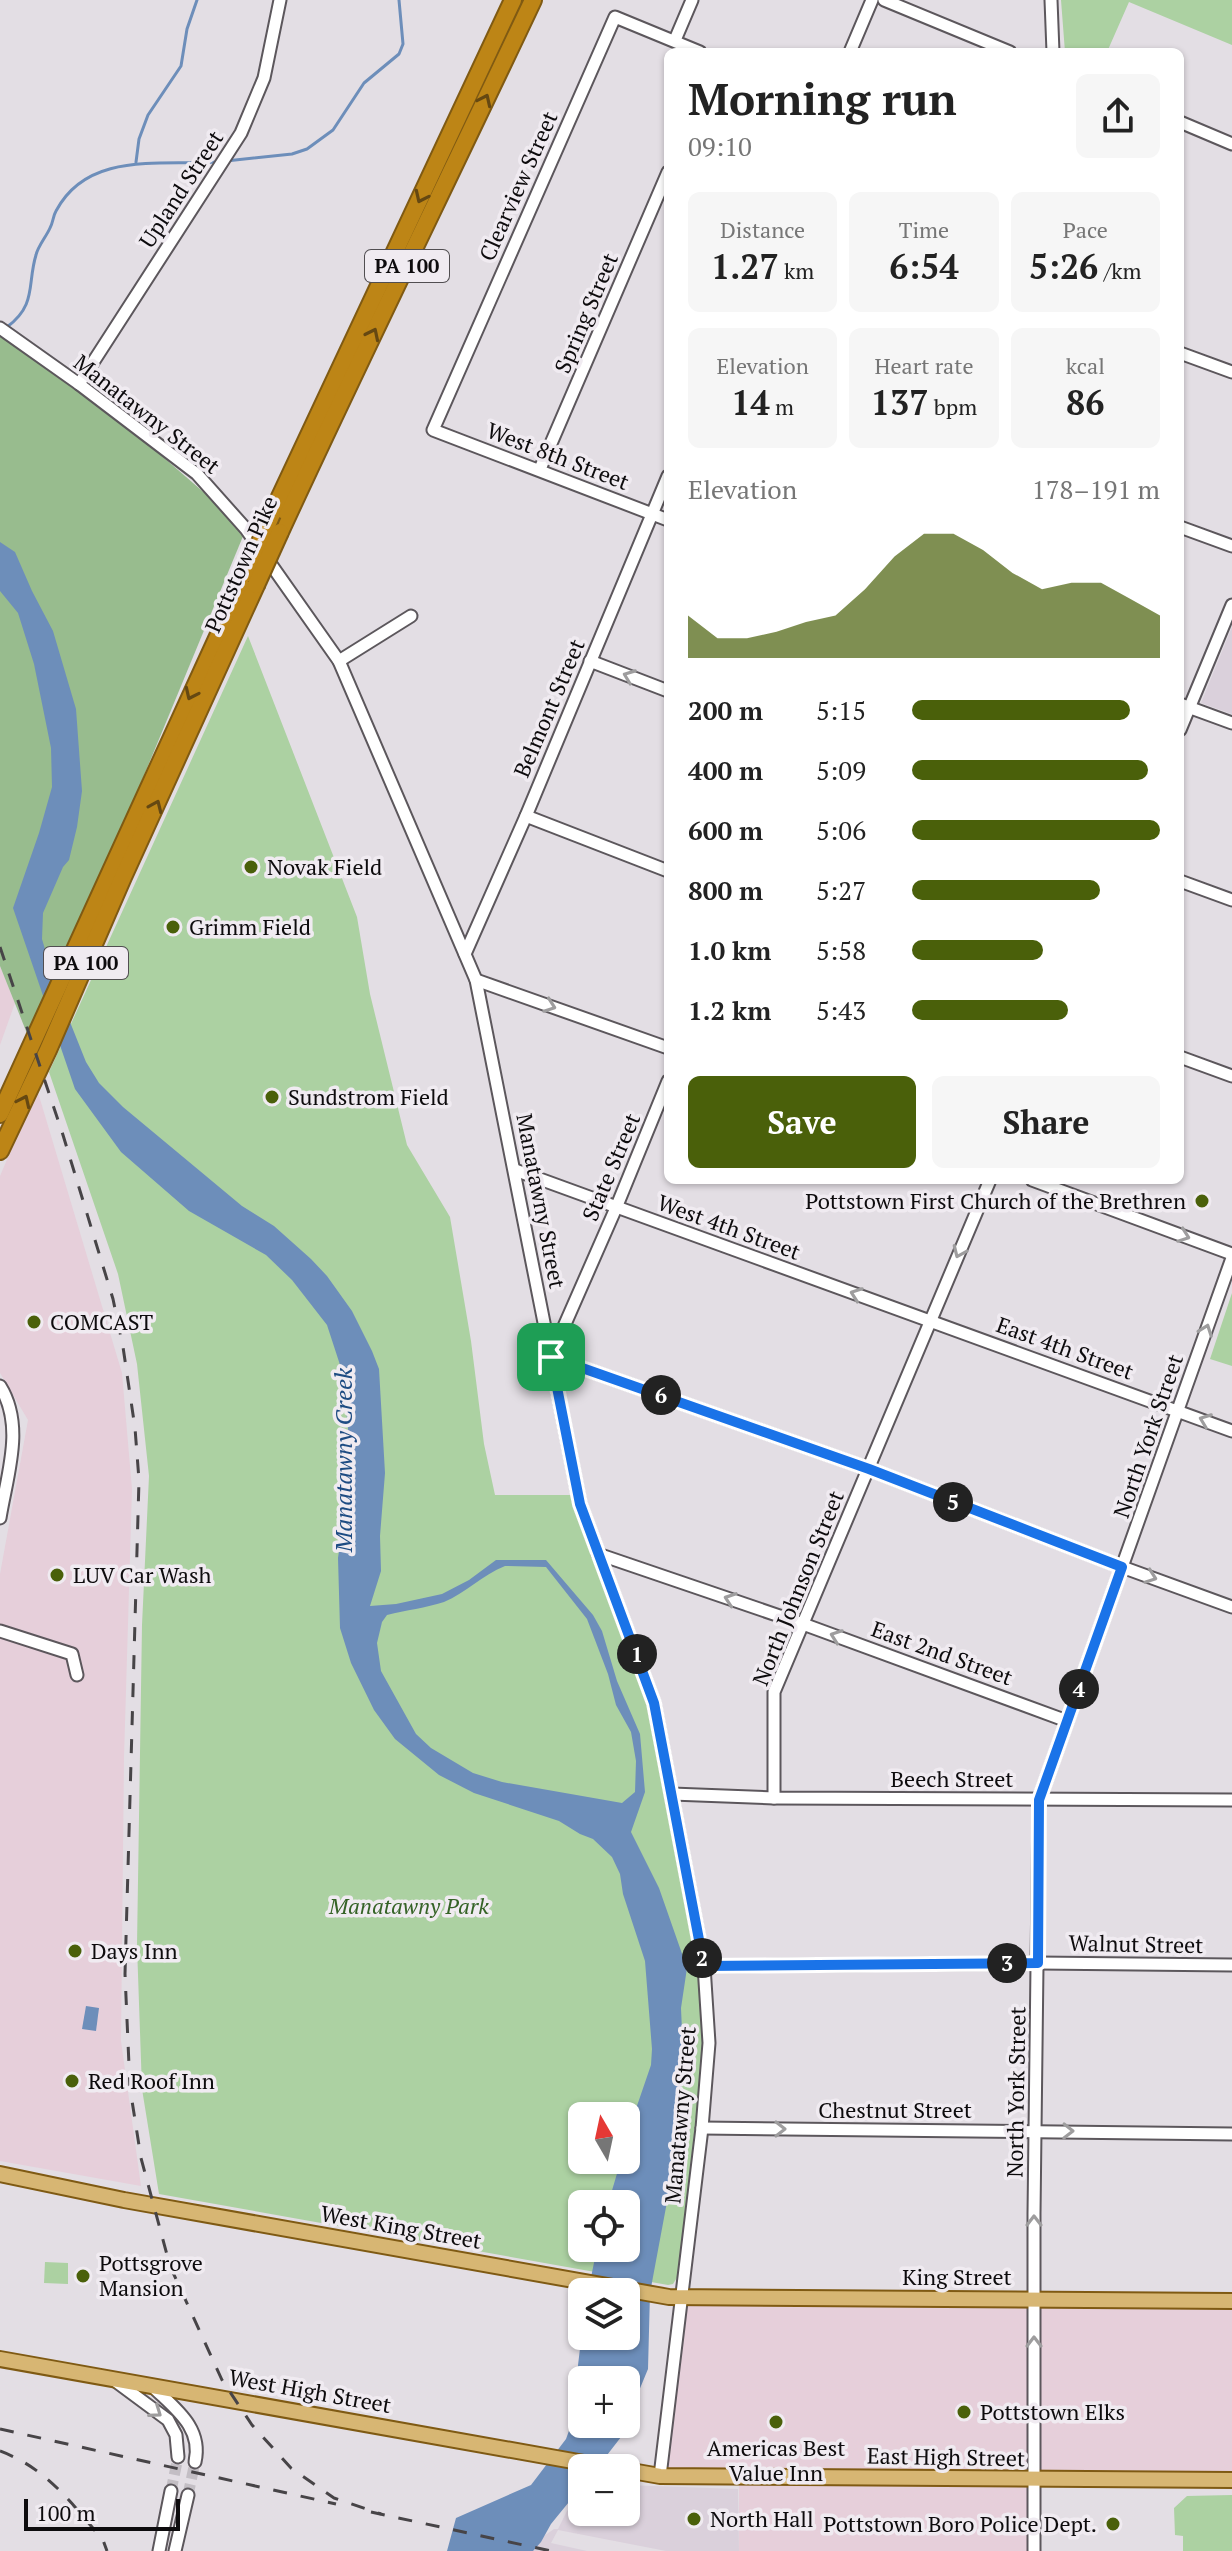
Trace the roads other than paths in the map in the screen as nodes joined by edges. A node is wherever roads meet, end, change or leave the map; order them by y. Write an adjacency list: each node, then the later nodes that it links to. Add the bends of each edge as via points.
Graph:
1 (280, 0): 19 (street, Upland Street, via 264,78 241,133)
2 (513, 0): 27 (highway, Pottstown Pike / PA 100, one-way to 27, bridge, via 272,514)
3 (533, 0): 27 (highway, Pottstown Pike / PA 100, one-way to 3, bridge, via 280,532)
4 (692, 0): 8 (street)
5 (872, 0): 10 (street)
6 (884, 0): 11 (street)
7 (1051, 0): 12 (street)
8 (675, 40): 9 (street); 20 (street, Clearview Street, via 615,17)
9 (692, 48)
10 (852, 48)
11 (1000, 48)
12 (1053, 48)
13 (1184, 124): 14 (street)
14 (1232, 144)
15 (664, 181): 21 (street, Spring Street)
16 (5, 331): 19 (street, Manatawny Street)
17 (1184, 354): 18 (street)
18 (1232, 372)
19 (79, 384): 30 (street, Manatawny Street, via 197,474 246,529)
20 (433, 430): 21 (street, West 8th Street)
21 (540, 469): 23 (street, West 8th Street)
22 (664, 486): 23 (street, Belmont Street)
23 (652, 514): 24 (street, West 8th Street); 31 (street, Belmont Street)
24 (664, 518)
25 (1184, 528): 26 (street)
26 (1232, 546)
27 (252, 579): 45 (highway, Pottstown Pike / PA 100, one-way to 45, via 116,856); 46 (highway, Pottstown Pike / PA 100, one-way to 27)
28 (1232, 605): 33 (street)
29 (411, 616): 30 (street)
30 (339, 661): 39 (street, Manatawny Street)
31 (590, 661): 32 (street, one-way to 31); 35 (street, Belmont Street)
32 (664, 689)
33 (1185, 706): 34 (street)
34 (1232, 723)
35 (526, 816): 36 (street); 39 (street, Belmont Street)
36 (664, 869)
37 (1184, 882): 38 (street)
38 (1232, 900)
39 (465, 954): 40 (street, Manatawny Street)
40 (476, 980): 41 (street, one-way to 41); 47 (street, Manatawny Street)
41 (664, 1047)
42 (1184, 1058): 43 (street)
43 (1232, 1076)
44 (664, 1091): 50 (street, State Street)
45 (0, 1114)
46 (0, 1151)
47 (515, 1170): 50 (street, West 4th Street); 53 (street, Manatawny Street)
48 (988, 1184): 52 (street, North Johnson Street, one-way to 52)
49 (1043, 1184): 51 (street, one-way to 51)
50 (616, 1208): 52 (street, West 4th Street, one-way to 50); 53 (street, State Street)
51 (1232, 1256): 55 (street, North York Street, one-way to 51)
52 (929, 1321): 55 (street, East 4th Street); 57 (street, North Johnson Street)
53 (551, 1357): 57 (street); 59 (street, Manatawny Street, via 580,1504)
54 (0, 1386): 58 (street, via 14,1427)
55 (1178, 1410): 56 (street, East 4th Street, one-way to 55); 60 (street, North York Street)
56 (1232, 1431)
57 (869, 1469): 60 (street); 62 (street, North Johnson Street)
58 (0, 1518)
59 (598, 1554): 62 (street, East 2nd Street, one-way to 59); 66 (street, Manatawny Street, via 654,1703)
60 (1122, 1567): 61 (street, one-way to 61); 65 (street, North York Street)
61 (1232, 1607)
62 (803, 1624): 65 (street, East 2nd Street, one-way to 62); 67 (street, North Johnson Street, via 774,1692)
63 (0, 1631): 64 (street, via 72,1654)
64 (77, 1675)
65 (1067, 1721): 68 (street, North York Street)
66 (672, 1794): 67 (street, Beech Street); 72 (street, Manatawny Street)
67 (774, 1798): 68 (street, Beech Street)
68 (1039, 1800): 69 (street, Beech Street); 70 (street, North York Street)
69 (1232, 1800)
70 (1038, 1963): 71 (street, Walnut Street); 72 (street, Walnut Street); 74 (street, North York Street)
71 (1232, 1965)
72 (704, 1966): 73 (street, Manatawny Street, via 709,2043)
73 (702, 2128): 74 (street, Chestnut Street, one-way to 74); 79 (street, Manatawny Street)
74 (1035, 2131): 75 (street, Chestnut Street, one-way to 75); 80 (street, North York Street, one-way to 74)
75 (1232, 2134)
76 (0, 2174): 78 (main road, West King Street)
77 (0, 2182): 78 (main road, West King Street)
78 (112, 2197): 79 (main road, West King Street)
79 (675, 2298): 80 (main road, King Street); 89 (street, Manatawny Street)
80 (1034, 2299): 81 (main road, King Street); 90 (street, North York Street, one-way to 80)
81 (1232, 2301)
82 (0, 2359): 83 (main road, West High Street)
83 (113, 2379): 84 (main road, West High Street); 85 (street, one-way to 85, via 168,2420)
84 (152, 2386): 86 (main road, West High Street); 87 (street, via 193,2430)
85 (178, 2457)
86 (568, 2460)
87 (195, 2462)
88 (640, 2472): 89 (main road)
89 (660, 2476): 90 (main road, East High Street)
90 (1035, 2480): 91 (main road, East High Street); 96 (street, North York Street)
91 (1232, 2480)
92 (171, 2491): 94 (street)
93 (188, 2495): 95 (street)
94 (159, 2551)
95 (175, 2551)
96 (1034, 2551)

